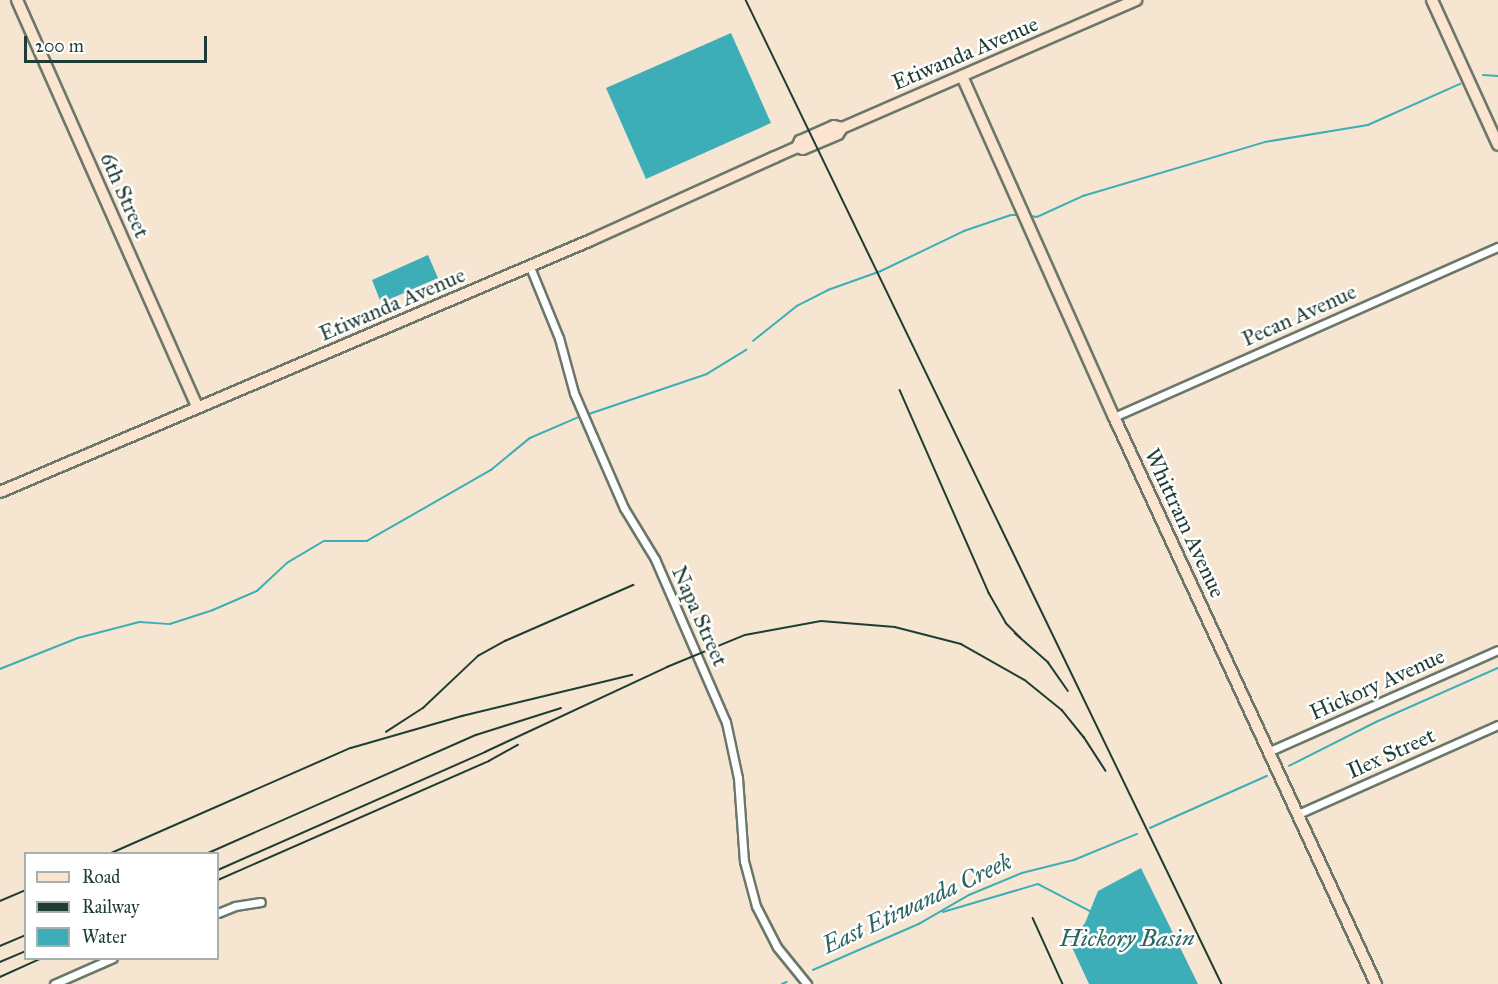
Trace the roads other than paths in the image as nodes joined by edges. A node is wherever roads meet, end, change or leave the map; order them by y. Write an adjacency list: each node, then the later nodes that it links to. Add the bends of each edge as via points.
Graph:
1 (17, 0): 8 (street, 6th Street)
2 (1136, 0): 4 (street, Etiwanda Avenue)
3 (1432, 0): 5 (street)
4 (962, 76): 7 (street, Etiwanda Avenue, via 842,128 834,126 800,141 797,147); 9 (street, Whittram Avenue)
5 (1498, 145)
6 (1498, 247): 9 (street, Pecan Avenue)
7 (530, 267): 8 (street, Etiwanda Avenue); 19 (street, Napa Street, via 559,338 574,393 624,508 656,559 726,722 738,778 740,836 750,886 764,923)
8 (197, 407): 10 (street, Etiwanda Avenue)
9 (1114, 417): 13 (street, Whittram Avenue)
10 (0, 492)
11 (1498, 650): 13 (street, Hickory Avenue)
12 (1498, 725): 14 (street, Ilex Street)
13 (1270, 751): 14 (street, Whittram Avenue)
14 (1298, 814): 20 (street, Whittram Avenue)
15 (261, 902): 16 (street)
16 (219, 913)
17 (108, 960): 18 (street)
18 (54, 984)
19 (807, 984)
20 (1376, 984)

